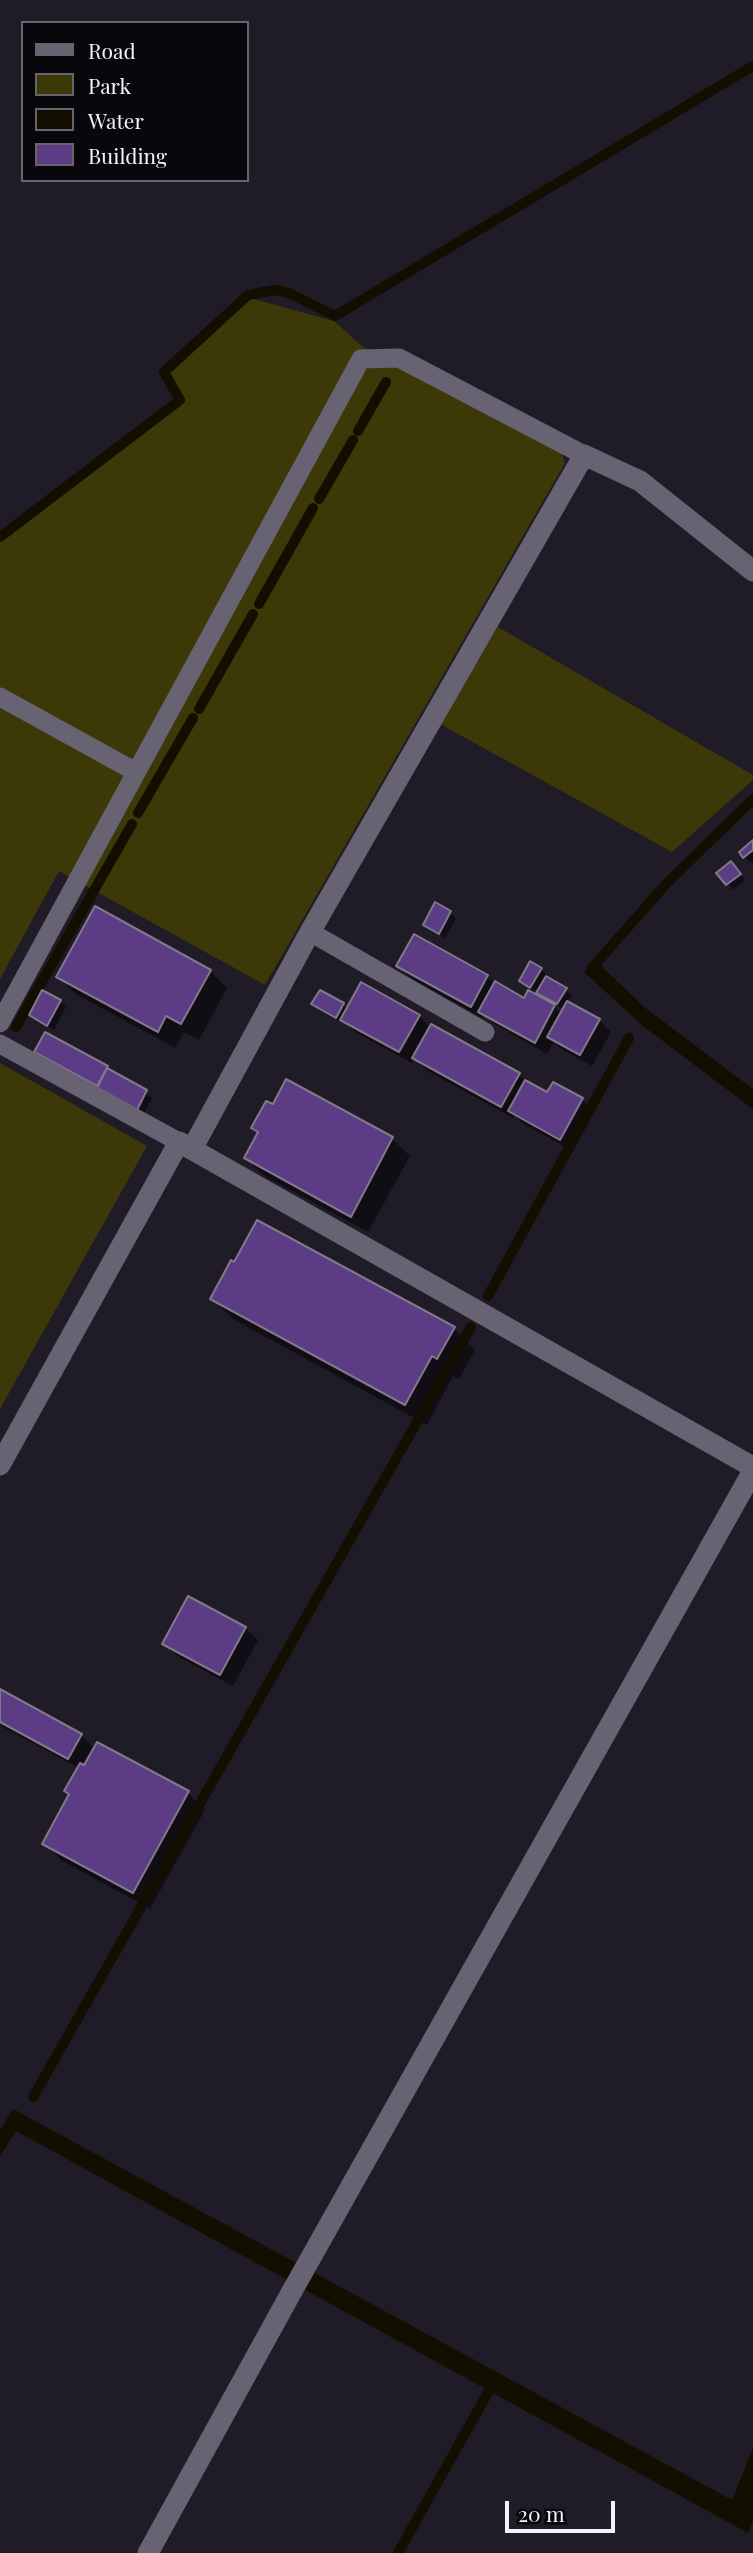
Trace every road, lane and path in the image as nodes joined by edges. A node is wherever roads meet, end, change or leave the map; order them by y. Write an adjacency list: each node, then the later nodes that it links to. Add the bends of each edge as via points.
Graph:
1 (584, 455): 2 (street, via 640,481); 4 (lane, via 399,358 360,359); 5 (street)
2 (753, 570)
3 (0, 697): 4 (lane)
4 (136, 772): 6 (lane)
5 (310, 932): 7 (lane); 9 (street)
6 (0, 1023)
7 (485, 1032)
8 (0, 1044): 9 (lane)
9 (186, 1145): 10 (street); 11 (street)
10 (0, 1465)
11 (753, 1469): 12 (street)
12 (148, 2553)

